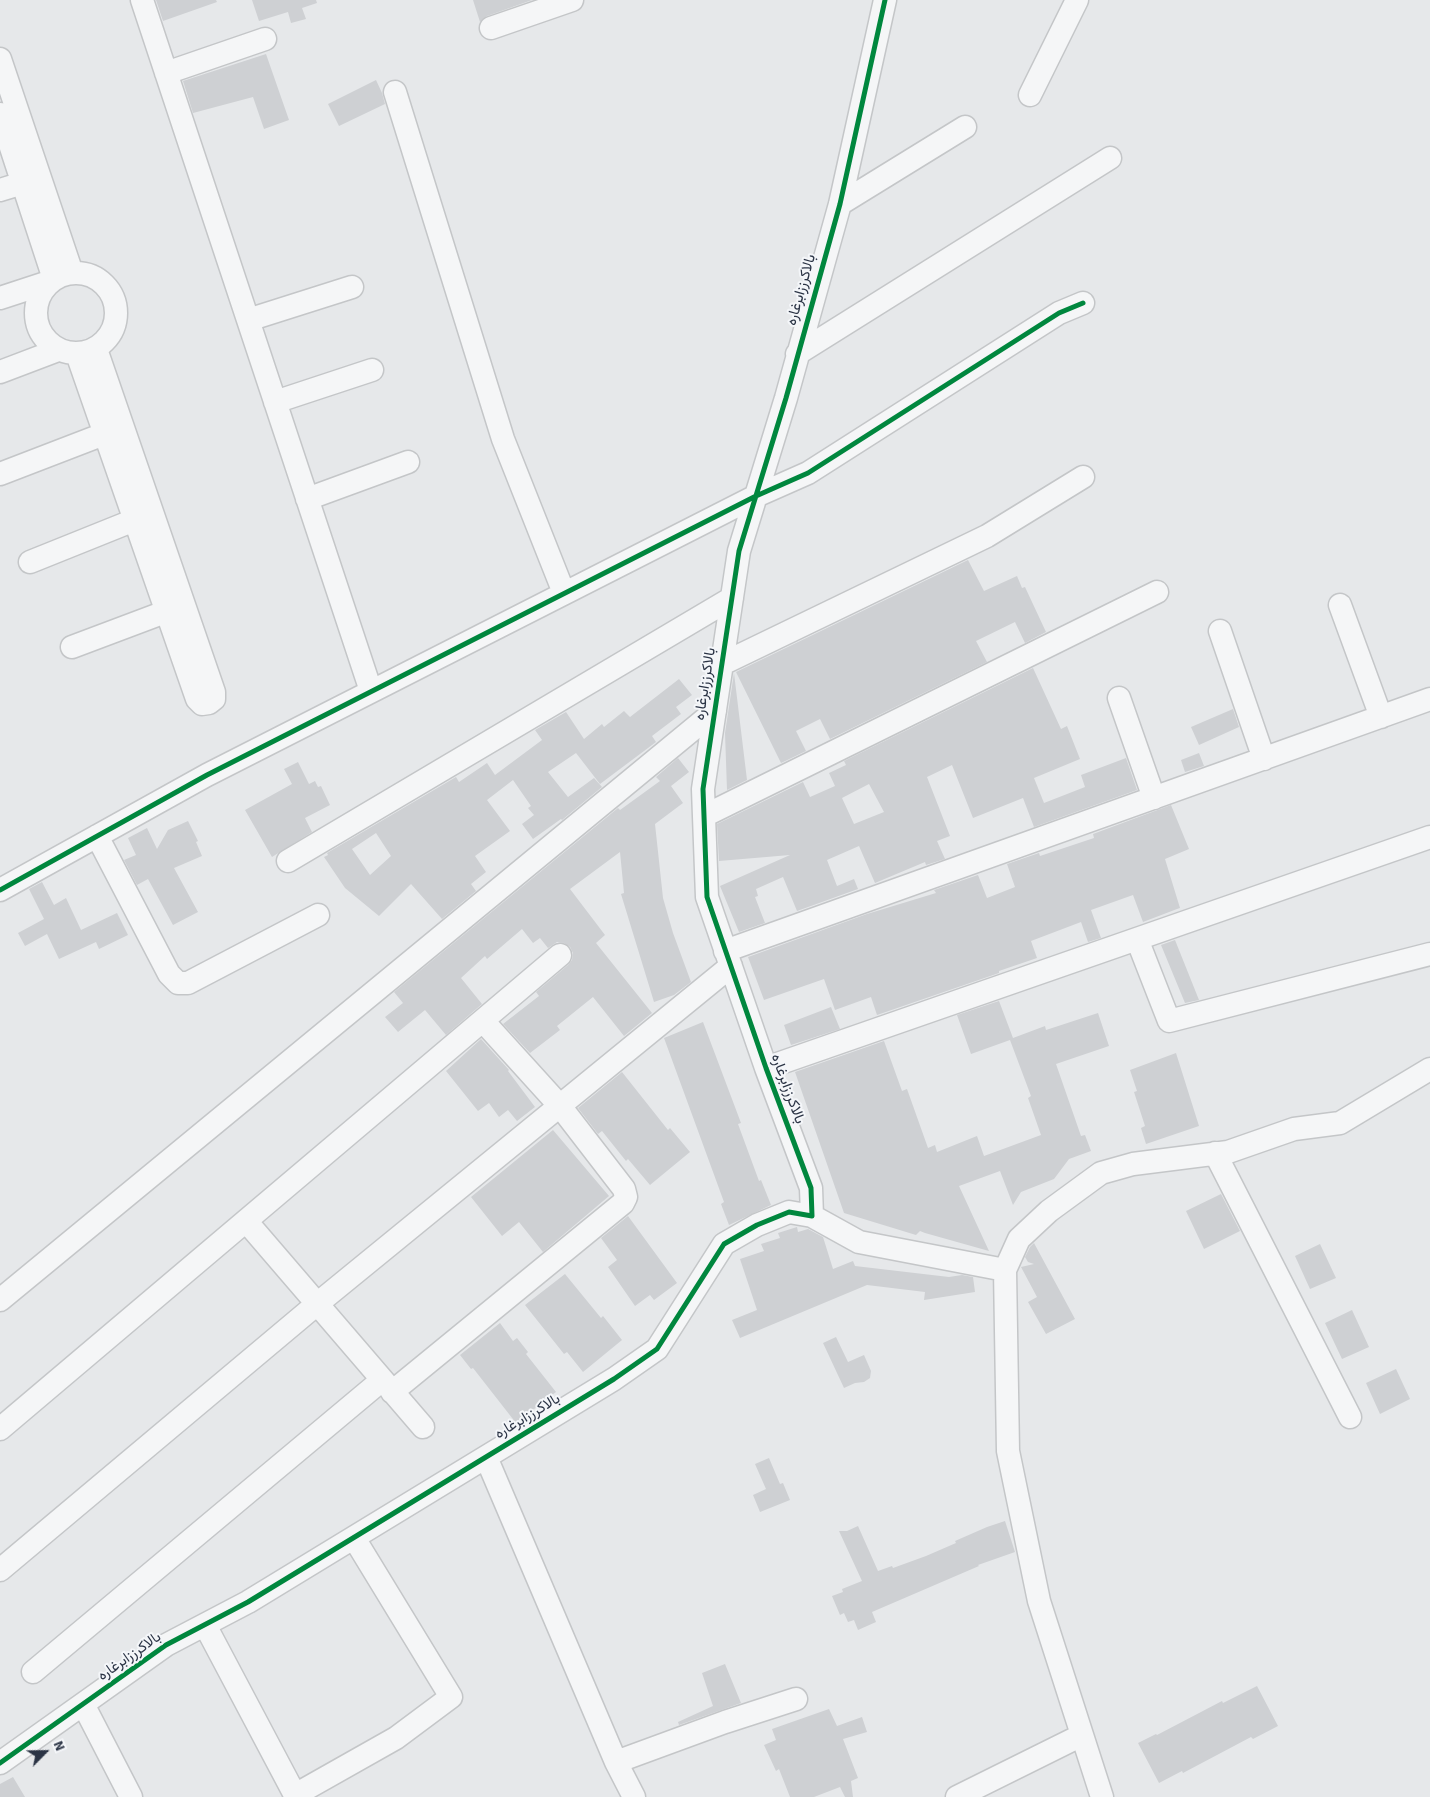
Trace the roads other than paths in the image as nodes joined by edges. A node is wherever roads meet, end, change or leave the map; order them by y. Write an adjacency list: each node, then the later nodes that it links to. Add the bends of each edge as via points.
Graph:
1 (142, 0): 8 (street)
2 (572, 0): 5 (street)
3 (886, 0): 16 (street, بالاکرززابرغاره)
4 (1077, 0): 10 (street)
5 (491, 28)
6 (265, 39): 8 (street)
7 (0, 59): 14 (street)
8 (166, 73): 21 (street)
9 (395, 92): 36 (street, via 503,439)
10 (1030, 95)
11 (0, 114): 14 (street)
12 (965, 127): 16 (street)
13 (1110, 158): 23 (street)
14 (31, 180): 15 (street); 17 (street)
15 (0, 190)
16 (840, 204): 23 (street, بالاکرززابرغاره)
17 (58, 278): 19 (street); 22 (street, via 38,299 35,319 43,337); 22 (street, via 90,275 105,285 115,301 116,319 110,337)
18 (352, 287): 21 (street)
19 (0, 298)
20 (1083, 303): 31 (street, via 1059,313 808,473)
21 (248, 320): 26 (street)
22 (77, 351): 25 (street); 27 (street)
23 (797, 354): 31 (street, بالاکرززابرغاره)
24 (372, 370): 26 (street)
25 (0, 372)
26 (275, 402): 32 (street)
27 (114, 430): 29 (street); 33 (street)
28 (408, 462): 32 (street)
29 (0, 474)
30 (1083, 477): 43 (street, via 987,536)
31 (756, 496): 36 (street); 37 (street, بالاکرززابرغاره, via 739,551)
32 (307, 499): 44 (street)
33 (144, 516): 34 (street); 39 (street)
34 (30, 562)
35 (1157, 592): 51 (street)
36 (564, 593): 44 (street)
37 (732, 598): 43 (street, بالاکرززابرغاره); 54 (street)
38 (1340, 605): 48 (street)
39 (175, 608): 41 (street); 42 (street)
40 (1220, 631): 49 (street)
41 (72, 647)
42 (191, 653)
43 (722, 664): 47 (street, بالاکرززابرغاره)
44 (371, 692): 52 (street, via 207,775)
45 (1119, 698): 50 (street)
46 (1430, 699): 48 (street)
47 (715, 711): 51 (street, بالاکرززابرغاره, via 703,789); 69 (street)
48 (1381, 717): 49 (street)
49 (1264, 759): 50 (street)
50 (1154, 798): 60 (street)
51 (704, 816): 60 (street, بالاکرززابرغاره, via 707,897)
52 (97, 836): 55 (street); 56 (street, via 169,974 178,983 188,983)
53 (1430, 837): 57 (street)
54 (288, 861)
55 (0, 890)
56 (318, 915)
57 (1137, 938): 58 (street, via 1169,1021); 62 (street)
58 (1430, 954)
59 (560, 955): 61 (street)
60 (728, 959): 62 (street, بالاکرززابرغاره); 64 (street)
61 (483, 1021): 64 (street); 67 (street)
62 (766, 1068): 66 (street, بالاکرززابرغاره, via 811,1188)
63 (1430, 1069): 65 (street, via 1340,1124 1294,1129 1228,1152)
64 (560, 1106): 70 (street); 71 (street, via 624,1189 626,1197 623,1203)
65 (1214, 1153): 68 (street, via 1133,1164 1101,1173 1049,1211 1019,1239); 72 (street)
66 (812, 1216): 68 (street, via 859,1242); 75 (street, بالاکرززابرغاره, via 789,1212 724,1244 657,1349)
67 (246, 1221): 70 (street); 74 (street)
68 (1005, 1270): 82 (street, via 1008,1451 1039,1602)
69 (0, 1300)
70 (317, 1304): 71 (street); 77 (street)
71 (387, 1386): 73 (street); 79 (street)
72 (1350, 1417)
73 (423, 1427)
74 (0, 1429)
75 (486, 1457): 76 (street, بالاکرززابرغاره); 83 (street)
76 (354, 1538): 78 (street, بالاکرززابرغاره); 78 (street, via 451,1697 396,1738 295,1795)
77 (0, 1570)
78 (205, 1625): 81 (street, بالاکرززابرغاره, via 166,1646)
79 (33, 1672)
80 (796, 1699): 83 (street)
81 (83, 1704): 84 (street, بالاکرززابرغاره); 85 (street)
82 (1082, 1735): 87 (street); 88 (street)
83 (616, 1762): 86 (street)
84 (0, 1763)
85 (131, 1797)
86 (634, 1797)
87 (958, 1797)
88 (1102, 1797)

